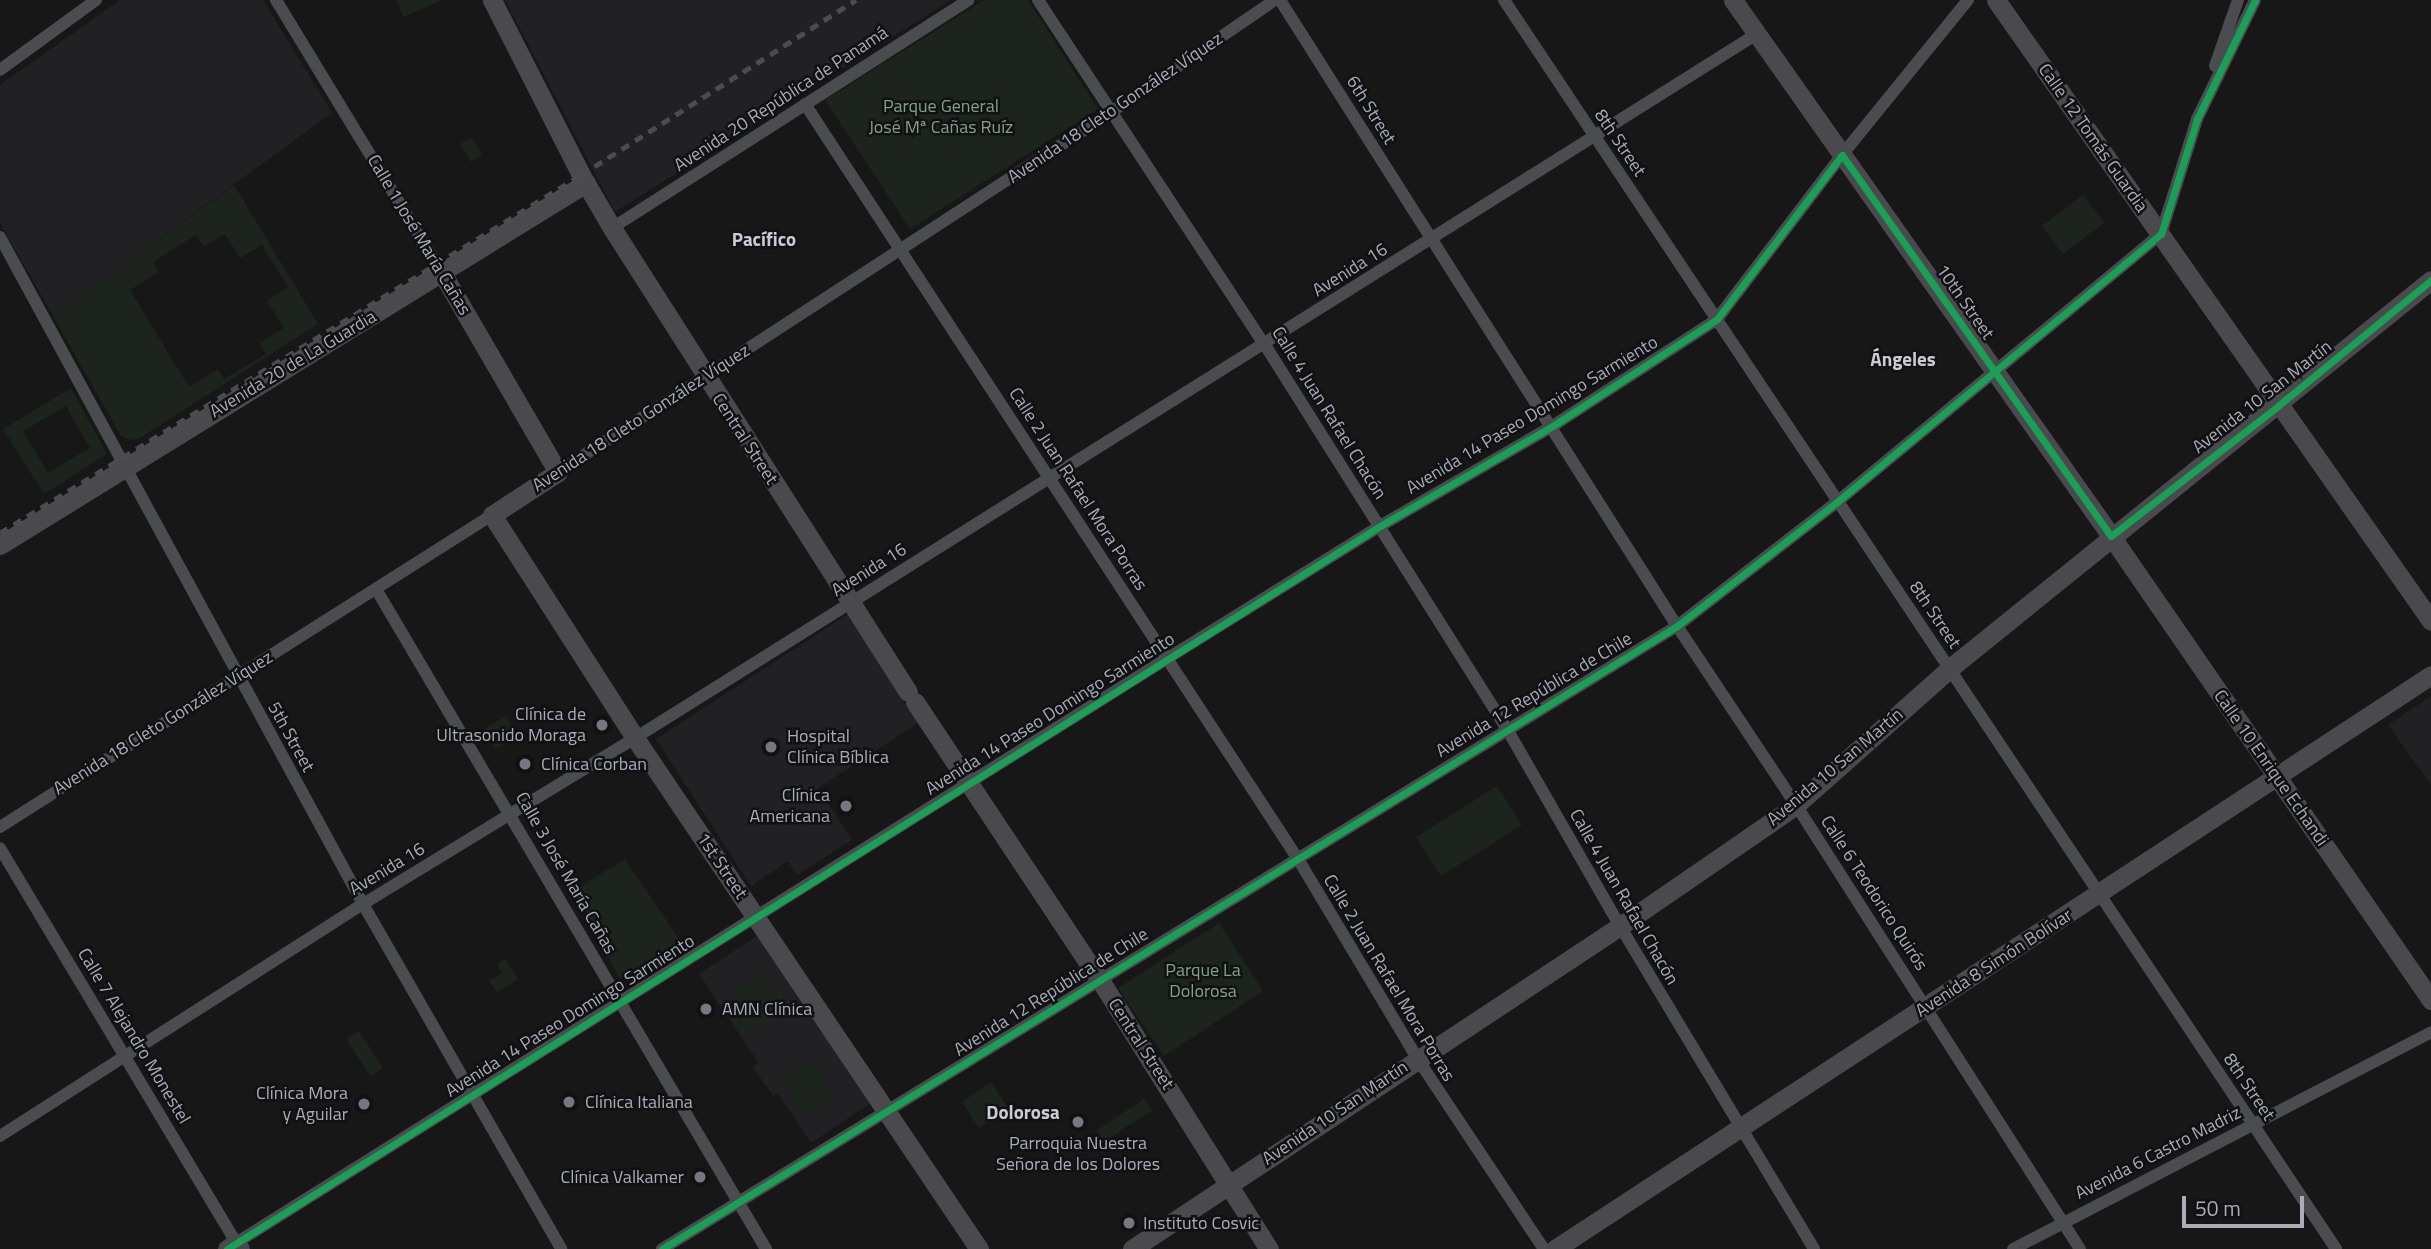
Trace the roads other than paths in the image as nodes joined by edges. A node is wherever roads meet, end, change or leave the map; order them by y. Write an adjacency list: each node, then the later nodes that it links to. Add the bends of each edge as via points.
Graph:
1 (96, 0): 14 (street)
2 (276, 0): 26 (street, Calle 1 José María Cañas)
3 (492, 0): 20 (street, Central Street)
4 (968, 0): 15 (street, Avenida 20 República de Panamá)
5 (1038, 0): 16 (street, Calle 4 Juan Rafael Chacón)
6 (1278, 0): 16 (street, Avenida 18 Cleto González Víquez); 24 (street, 6th Street)
7 (1504, 0): 18 (street, 8th Street)
8 (1733, 0): 13 (street, 10th Street)
9 (1968, 0): 19 (street, Avenida 14 Paseo Domingo Sarmiento)
10 (1996, 0): 22 (street, Calle 12 Tomás Guardia)
11 (2238, 0): 17 (street)
12 (2255, 0): 17 (street)
13 (1757, 34): 18 (street, Avenida 16); 19 (street, 10th Street)
14 (0, 70)
15 (805, 104): 21 (street, Avenida 20 República de Panamá); 25 (street, Calle 2 Juan Rafael Mora Porras)
16 (1112, 111): 25 (street, Avenida 18 Cleto González Víquez); 29 (street, Calle 4 Juan Rafael Chacón)
17 (2197, 119): 22 (street)
18 (1595, 137): 24 (street, Avenida 16); 28 (street, 8th Street)
19 (1842, 155): 28 (street, Avenida 14 Paseo Domingo Sarmiento); 30 (street, 10th Street)
20 (586, 183): 21 (street, Central Street); 26 (street, Avenida 20 de La Guardia)
21 (612, 228): 31 (street, Central Street)
22 (2161, 234): 30 (street, Avenida 12 República de Chile); 32 (street, Calle 12 Tomás Guardia)
23 (0, 237): 34 (street, 5th Street)
24 (1432, 239): 29 (street, Avenida 16); 33 (street, Calle 6 Teodorico Quirós)
25 (902, 248): 31 (street, Avenida 18 Cleto González Víquez); 36 (street, Calle 2 Juan Rafael Mora Porras)
26 (442, 273): 34 (street, Avenida 20 de La Guardia); 35 (street, Calle 1 José María Cañas)
27 (2431, 280): 32 (street, Avenida 10 San Martín)
28 (1717, 319): 33 (street, Avenida 14 Paseo Domingo Sarmiento); 37 (street, 8th Street)
29 (1265, 345): 36 (street, Avenida 16); 39 (street, Calle 4 Juan Rafael Chacón)
30 (1994, 370): 37 (street, Avenida 12 República de Chile); 40 (street, 10th Street)
31 (705, 377): 35 (street, Avenida 18 Cleto González Víquez); 43 (street, Central Street)
32 (2279, 405): 40 (street, Avenida 10 San Martín); 44 (street, Calle 12 Tomás Guardia)
33 (1551, 427): 39 (street, Avenida 14 Paseo Domingo Sarmiento); 45 (street, Calle 6 Teodorico Quirós)
34 (127, 466): 41 (street, Avenida 20 de La Guardia); 49 (street, 5th Street)
35 (558, 472): 38 (street, Avenida 18 Cleto González Víquez)
36 (1049, 476): 43 (street, Avenida 16); 46 (street, Calle 2 Juan Rafael Mora Porras)
37 (1838, 501): 45 (street, Avenida 12 República de Chile); 47 (street, 8th Street)
38 (492, 515): 42 (street, Avenida 18 Cleto González Víquez); 51 (street, 1st Street)
39 (1380, 526): 46 (street, Avenida 14 Paseo Domingo Sarmiento); 50 (street, Calle 4 Juan Rafael Chacón)
40 (2111, 536): 47 (street, Avenida 10 San Martín); 52 (street, Calle 10 Enrique Echandi)
41 (0, 545)
42 (376, 589): 49 (street, Avenida 18 Cleto González Víquez); 55 (street, Calle 3 José María Cañas)
43 (849, 603): 51 (street, Avenida 16); 53 (street, Central Street)
44 (2431, 621)
45 (1677, 626): 50 (street, Avenida 12 República de Chile); 54 (street, Calle 6 Teodorico Quirós)
46 (1168, 658): 53 (street, Avenida 14 Paseo Domingo Sarmiento); 58 (street, Calle 2 Juan Rafael Mora Porras)
47 (1949, 668): 54 (street, Avenida 10 San Martín); 59 (street, 8th Street)
48 (2431, 675): 52 (street, Avenida 8 Simón Bolívar)
49 (237, 676): 56 (street, Avenida 18 Cleto González Víquez); 60 (street, 5th Street)
50 (1507, 729): 58 (street, Avenida 12 República de Chile); 62 (street, Calle 4 Juan Rafael Chacón)
51 (635, 738): 55 (street, Avenida 16); 61 (street, 1st Street)
52 (2278, 778): 59 (street, Avenida 8 Simón Bolívar); 64 (street, Calle 10 Enrique Echandi)
53 (969, 782): 61 (street, Avenida 14 Paseo Domingo Sarmiento); 63 (street, Central Street)
54 (1796, 805): 62 (street, Avenida 10 San Martín); 66 (street, Calle 6 Teodorico Quirós)
55 (511, 814): 60 (street, Avenida 16); 65 (street, Calle 3 José María Cañas)
56 (0, 827)
57 (0, 848): 68 (street, Calle 7 Alejandro Monestel)
58 (1298, 859): 63 (street, Avenida 12 República de Chile); 69 (street, Calle 2 Juan Rafael Mora Porras)
59 (2100, 895): 66 (street, Avenida 8 Simón Bolívar); 72 (street, 8th Street)
60 (363, 904): 68 (street, Avenida 16); 70 (street, 5th Street)
61 (756, 916): 65 (street, Avenida 14 Paseo Domingo Sarmiento); 71 (street, 1st Street)
62 (1620, 926): 69 (street, Avenida 10 San Martín); 73 (street, Calle 4 Juan Rafael Chacón)
63 (1100, 980): 71 (street, Avenida 12 República de Chile); 75 (street, Central Street)
64 (2431, 1000)
65 (621, 1003): 70 (street, Avenida 14 Paseo Domingo Sarmiento); 76 (street, Calle 3 José María Cañas)
66 (1925, 1006): 73 (street, Avenida 8 Simón Bolívar); 77 (street, Calle 6 Teodorico Quirós)
67 (2431, 1032): 72 (street, Avenida 6 Castro Madriz)
68 (127, 1056): 74 (street, Avenida 16); 78 (street, Calle 7 Alejandro Monestel)
69 (1417, 1058): 75 (street, Avenida 10 San Martín); 85 (street, Calle 2 Juan Rafael Mora Porras)
70 (475, 1095): 78 (street, Avenida 14 Paseo Domingo Sarmiento); 79 (street, 5th Street)
71 (886, 1112): 76 (street, Avenida 12 República de Chile); 82 (street, 1st Street)
72 (2253, 1124): 77 (street, Avenida 6 Castro Madriz); 90 (street, 8th Street)
73 (1742, 1128): 86 (street, Avenida 8 Simón Bolívar); 87 (street, Calle 4 Juan Rafael Chacón)
74 (0, 1136)
75 (1229, 1184): 83 (street, Avenida 10 San Martín); 84 (street, Central Street)
76 (737, 1202): 80 (street, Avenida 12 República de Chile); 81 (street, Calle 3 José María Cañas)
77 (2062, 1222): 88 (street, Avenida 6 Castro Madriz); 89 (street, Calle 6 Teodorico Quirós)
78 (234, 1247)
79 (561, 1249)
80 (662, 1249)
81 (766, 1249)
82 (979, 1249)
83 (1132, 1249)
84 (1269, 1249)
85 (1544, 1249)
86 (1555, 1249)
87 (1814, 1249)
88 (2013, 1249)
89 (2080, 1249)
90 (2336, 1249)

